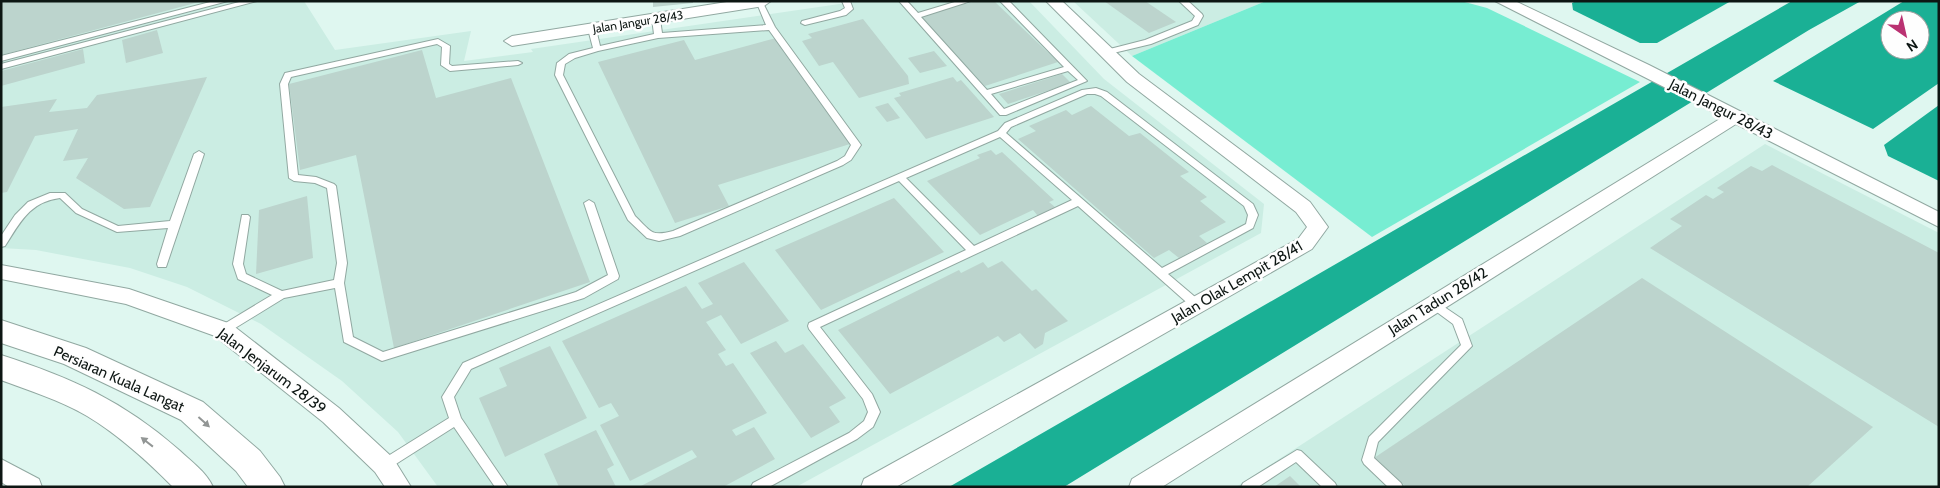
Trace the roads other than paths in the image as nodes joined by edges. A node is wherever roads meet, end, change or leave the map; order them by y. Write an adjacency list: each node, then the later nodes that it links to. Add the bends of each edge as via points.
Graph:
1 (224, 1): 13 (lane)
2 (253, 1): 13 (lane)
3 (846, 1): 15 (lane, via 849,9 843,13)
4 (903, 1): 12 (lane)
5 (967, 1): 12 (lane)
6 (1004, 1): 25 (lane)
7 (1053, 1): 21 (street, Jalan Olak Lempit 28/41)
8 (1183, 1): 21 (lane, via 1199,16 1195,23 1148,42)
9 (1502, 1): 27 (street, Jalan Jangur 28/43)
10 (762, 2): 11 (street, Jalan Jangur 28/43); 16 (lane)
11 (728, 4): 14 (street, Jalan Jangur 28/43)
12 (916, 16): 26 (lane)
13 (172, 18): 22 (lane); 24 (lane)
14 (656, 19): 17 (street, Jalan Jangur 28/43); 18 (lane)
15 (805, 24)
16 (772, 28): 18 (lane); 20 (lane, via 856,145 848,158 840,163 676,234 659,238 651,236 631,218 559,75 561,63 572,56)
17 (592, 29): 19 (street, Jalan Jangur 28/43); 20 (lane)
18 (658, 36): 20 (lane)
19 (512, 41)
20 (597, 49)
21 (1105, 53): 44 (street, Jalan Olak Lempit 28/41, via 1133,78 1303,207 1318,227 1305,244)
22 (1, 59)
23 (518, 63): 41 (lane, via 450,68 445,65 446,46 438,41 288,76 284,84 294,178 316,180 331,186 342,264)
24 (1, 67)
25 (1069, 68): 26 (lane); 26 (lane, via 1082,81 1003,112)
26 (985, 93)
27 (1736, 116): 34 (street, Jalan Jangur 28/43); 43 (street, Jalan Tadun 28/42)
28 (1001, 133): 30 (lane); 31 (lane); 40 (lane, via 1008,125 1085,92 1096,91 1248,204 1253,215 1250,226)
29 (199, 154): 35 (lane)
30 (901, 178): 37 (lane); 48 (lane, via 467,366 448,397)
31 (1079, 201): 37 (lane); 40 (lane)
32 (589, 203): 41 (lane, via 614,276 580,294 382,357 348,339)
33 (246, 217): 42 (lane, via 238,264 242,276)
34 (1939, 220)
35 (174, 224): 36 (lane, via 117,229 79,211 62,195 51,196 26,206); 38 (lane)
36 (1, 244)
37 (972, 251): 56 (lane, via 812,326 868,397 874,412 869,424 852,436)
38 (162, 264)
39 (1, 272): 45 (street, Jalan Jenjarum 28/39, via 130,296)
40 (1161, 273): 44 (lane)
41 (339, 282): 42 (lane)
42 (281, 294): 45 (lane)
43 (1434, 304): 58 (street, Jalan Tadun 28/42); 61 (lane, via 1458,322 1467,346 1373,440 1368,460)
44 (1197, 305): 57 (street, Jalan Olak Lempit 28/41)
45 (223, 330): 49 (street, Jalan Jenjarum 28/39, via 331,415)
46 (1, 331): 53 (main road, Persiaran Kuala Langat, one-way to 53, via 75,356 192,411 248,461)
47 (1, 367): 52 (main road, one-way to 47, via 150,444 109,414 64,390)
48 (456, 420): 49 (lane); 55 (lane)
49 (384, 465): 54 (street, Jalan Jenjarum 28/39)
50 (1, 469): 51 (street)
51 (30, 487)
52 (196, 487)
53 (268, 487)
54 (399, 487)
55 (502, 487)
56 (757, 487)
57 (873, 487)
58 (1141, 487)
59 (1247, 487): 60 (lane, via 1297,455)
60 (1331, 487)
61 (1397, 487)

